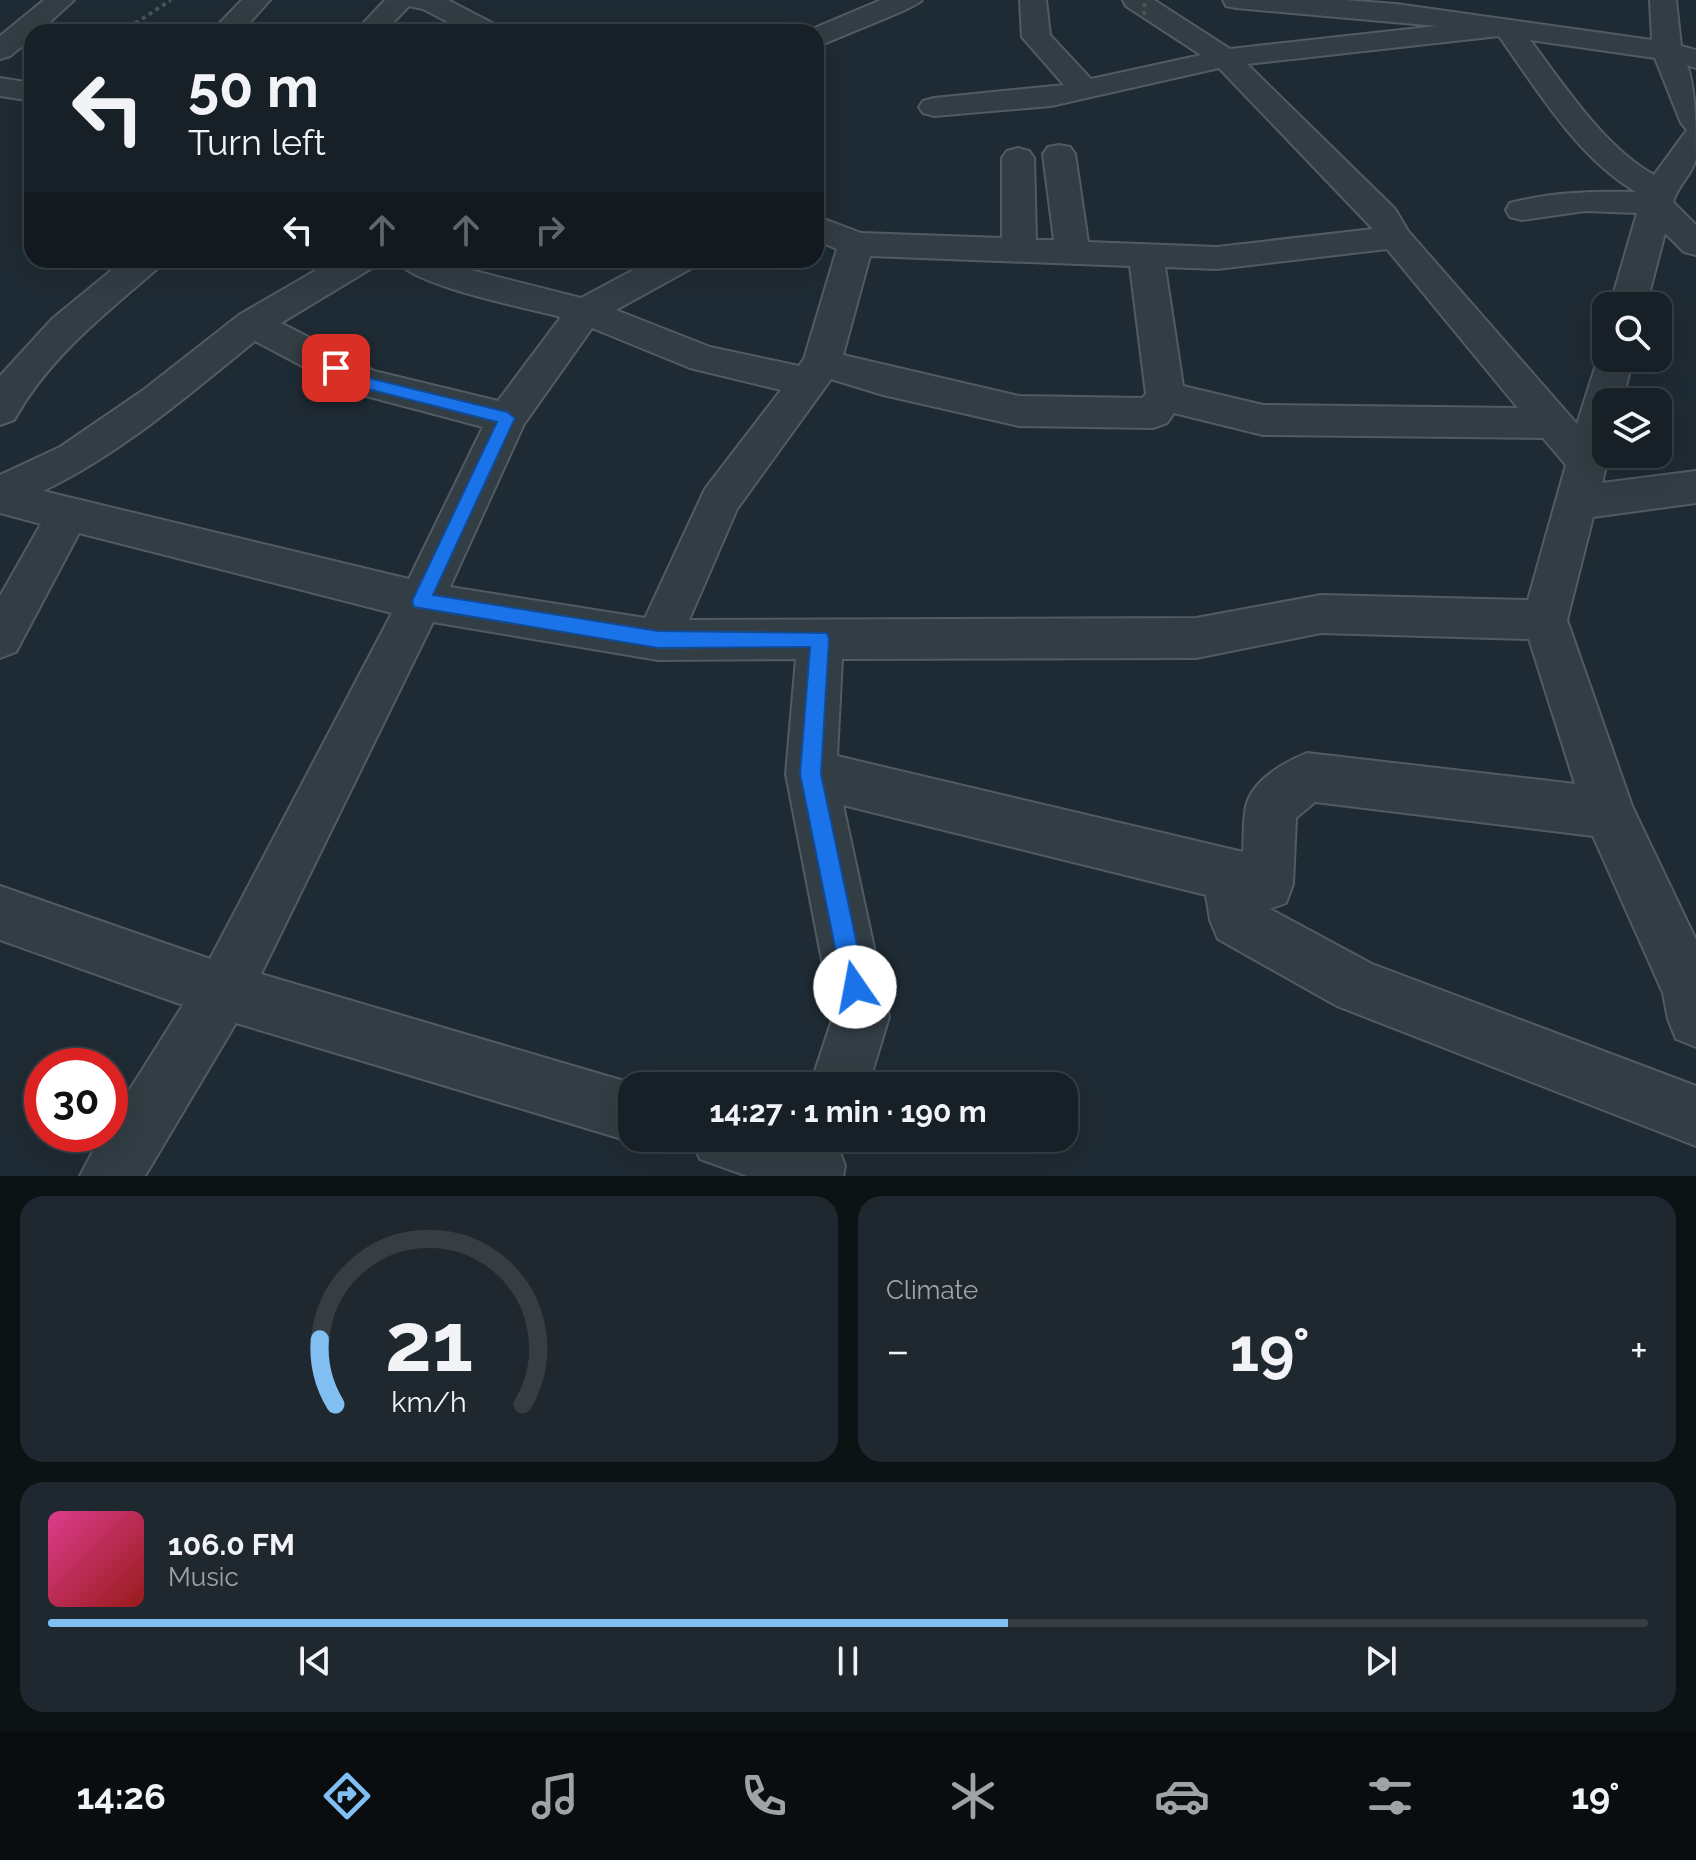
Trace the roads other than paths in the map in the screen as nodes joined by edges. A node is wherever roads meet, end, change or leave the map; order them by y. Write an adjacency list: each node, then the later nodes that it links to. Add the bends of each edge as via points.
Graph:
1 (61, 0): 11 (street)
2 (257, 0): 12 (street)
3 (400, 0): 13 (street)
4 (416, 0): 5 (street)
5 (429, 0): 14 (street)
6 (909, 0): 17 (street)
7 (1033, 0): 23 (street, via 1036,37)
8 (1236, 0): 15 (street)
9 (1663, 0): 19 (street)
10 (1140, 7): 20 (street)
11 (32, 24)
12 (233, 24)
13 (377, 24)
14 (473, 24)
15 (1506, 27): 19 (street); 20 (street); 30 (street, via 1564,106 1623,171)
16 (24, 30): 18 (street)
17 (824, 33)
18 (0, 50)
19 (1667, 51): 21 (street); 26 (street)
20 (1225, 58): 23 (street); 33 (street, via 1383,216)
21 (1696, 59)
22 (0, 87): 24 (street)
23 (1084, 89): 25 (street, via 1051,97)
24 (24, 91)
25 (934, 107)
26 (1696, 123)
27 (1696, 137): 30 (street)
28 (1059, 154): 37 (street)
29 (1018, 158): 36 (street)
30 (1656, 198): 31 (street); 35 (street); 43 (street)
31 (1522, 210)
32 (824, 230): 34 (street)
33 (1395, 237): 38 (street, via 1217,258); 51 (street)
34 (856, 244): 36 (street); 47 (street)
35 (1696, 244)
36 (1019, 250): 37 (street)
37 (1072, 252): 38 (street)
38 (1146, 255): 48 (street)
39 (136, 268): 49 (street, via 52,339 10,389)
40 (346, 268): 45 (street)
41 (432, 268): 44 (street)
42 (665, 268): 44 (street)
43 (1632, 292)
44 (585, 311): 47 (street, via 703,359); 50 (street)
45 (252, 324): 50 (street, via 364,382); 53 (street, via 74,458)
46 (1610, 372): 52 (street)
47 (815, 373): 48 (street, via 883,381 1019,411 1153,413); 60 (street, via 720,501)
48 (1165, 396): 51 (street, via 1263,420)
49 (0, 410)
50 (507, 418): 56 (street)
51 (1554, 423): 52 (street)
52 (1581, 483): 54 (street); 57 (street)
53 (0, 495): 55 (street)
54 (1691, 495)
55 (69, 512): 56 (street); 58 (street)
56 (421, 601): 60 (street); 65 (street)
57 (1545, 620): 59 (street, via 1321,614 1196,638); 62 (street)
58 (0, 638)
59 (820, 639): 60 (street); 61 (street)
60 (658, 640)
61 (811, 774): 63 (street); 67 (street, via 861,1017)
62 (1609, 813): 63 (street, via 1307,777 1271,806 1267,884); 66 (street)
63 (1229, 875): 69 (street, via 1237,920 1357,986)
64 (0, 913): 65 (street)
65 (223, 991): 68 (street); 72 (street)
66 (1694, 1001)
67 (843, 1072)
68 (618, 1108)
69 (1696, 1116)
70 (782, 1152): 71 (street)
71 (817, 1160)
72 (111, 1176)

